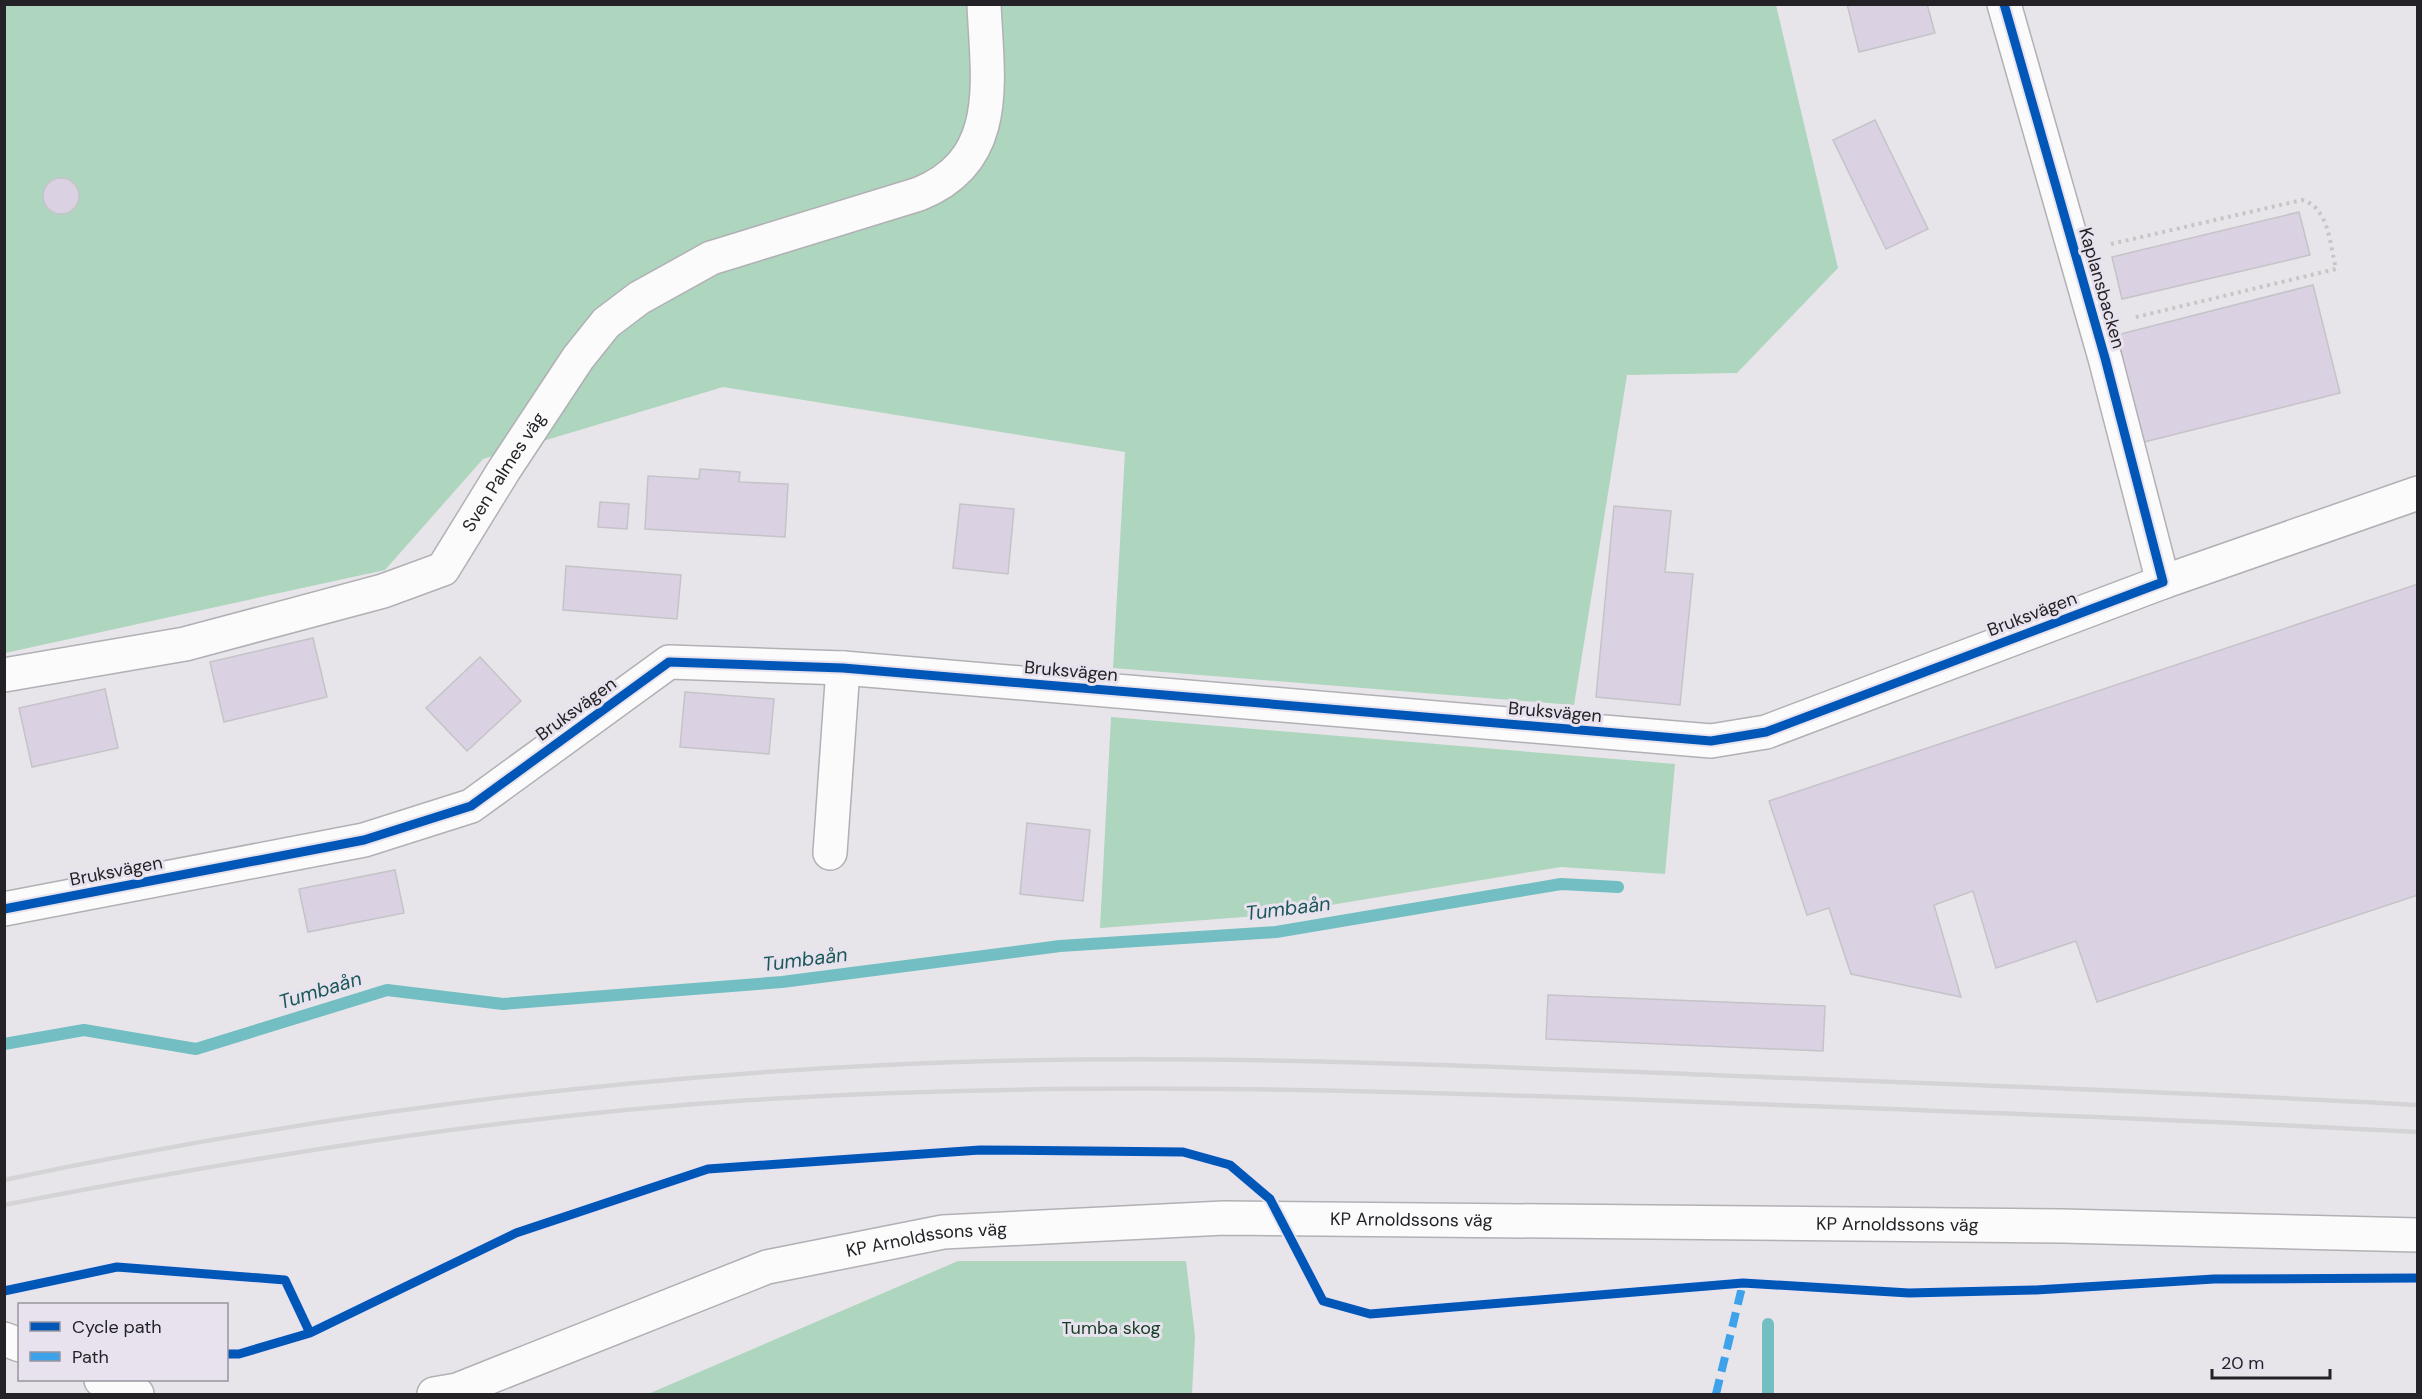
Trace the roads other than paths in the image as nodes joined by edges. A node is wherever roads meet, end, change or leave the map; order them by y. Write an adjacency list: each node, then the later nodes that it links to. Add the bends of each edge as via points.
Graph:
1 (984, 4): 6 (street, Sven Palmes väg, via 986,117 966,161 938,186 919,194 711,258 639,298 606,323 578,357 443,569 383,591 185,644)
2 (2004, 4): 4 (street, Kaplansbacken, via 2096,327)
3 (2418, 493): 4 (street, Bruksvägen)
4 (2163, 582): 5 (street, Bruksvägen, via 1766,732 1711,741)
5 (843, 668): 7 (street); 8 (street, Bruksvägen, via 669,662 471,806 364,840)
6 (4, 675)
7 (830, 853)
8 (4, 909)
9 (2418, 1235): 12 (street, KP Arnoldssons väg, via 2062,1226 1224,1218 943,1232 767,1267 458,1390)
10 (103, 1381): 11 (street)
11 (137, 1395)
12 (434, 1395)

